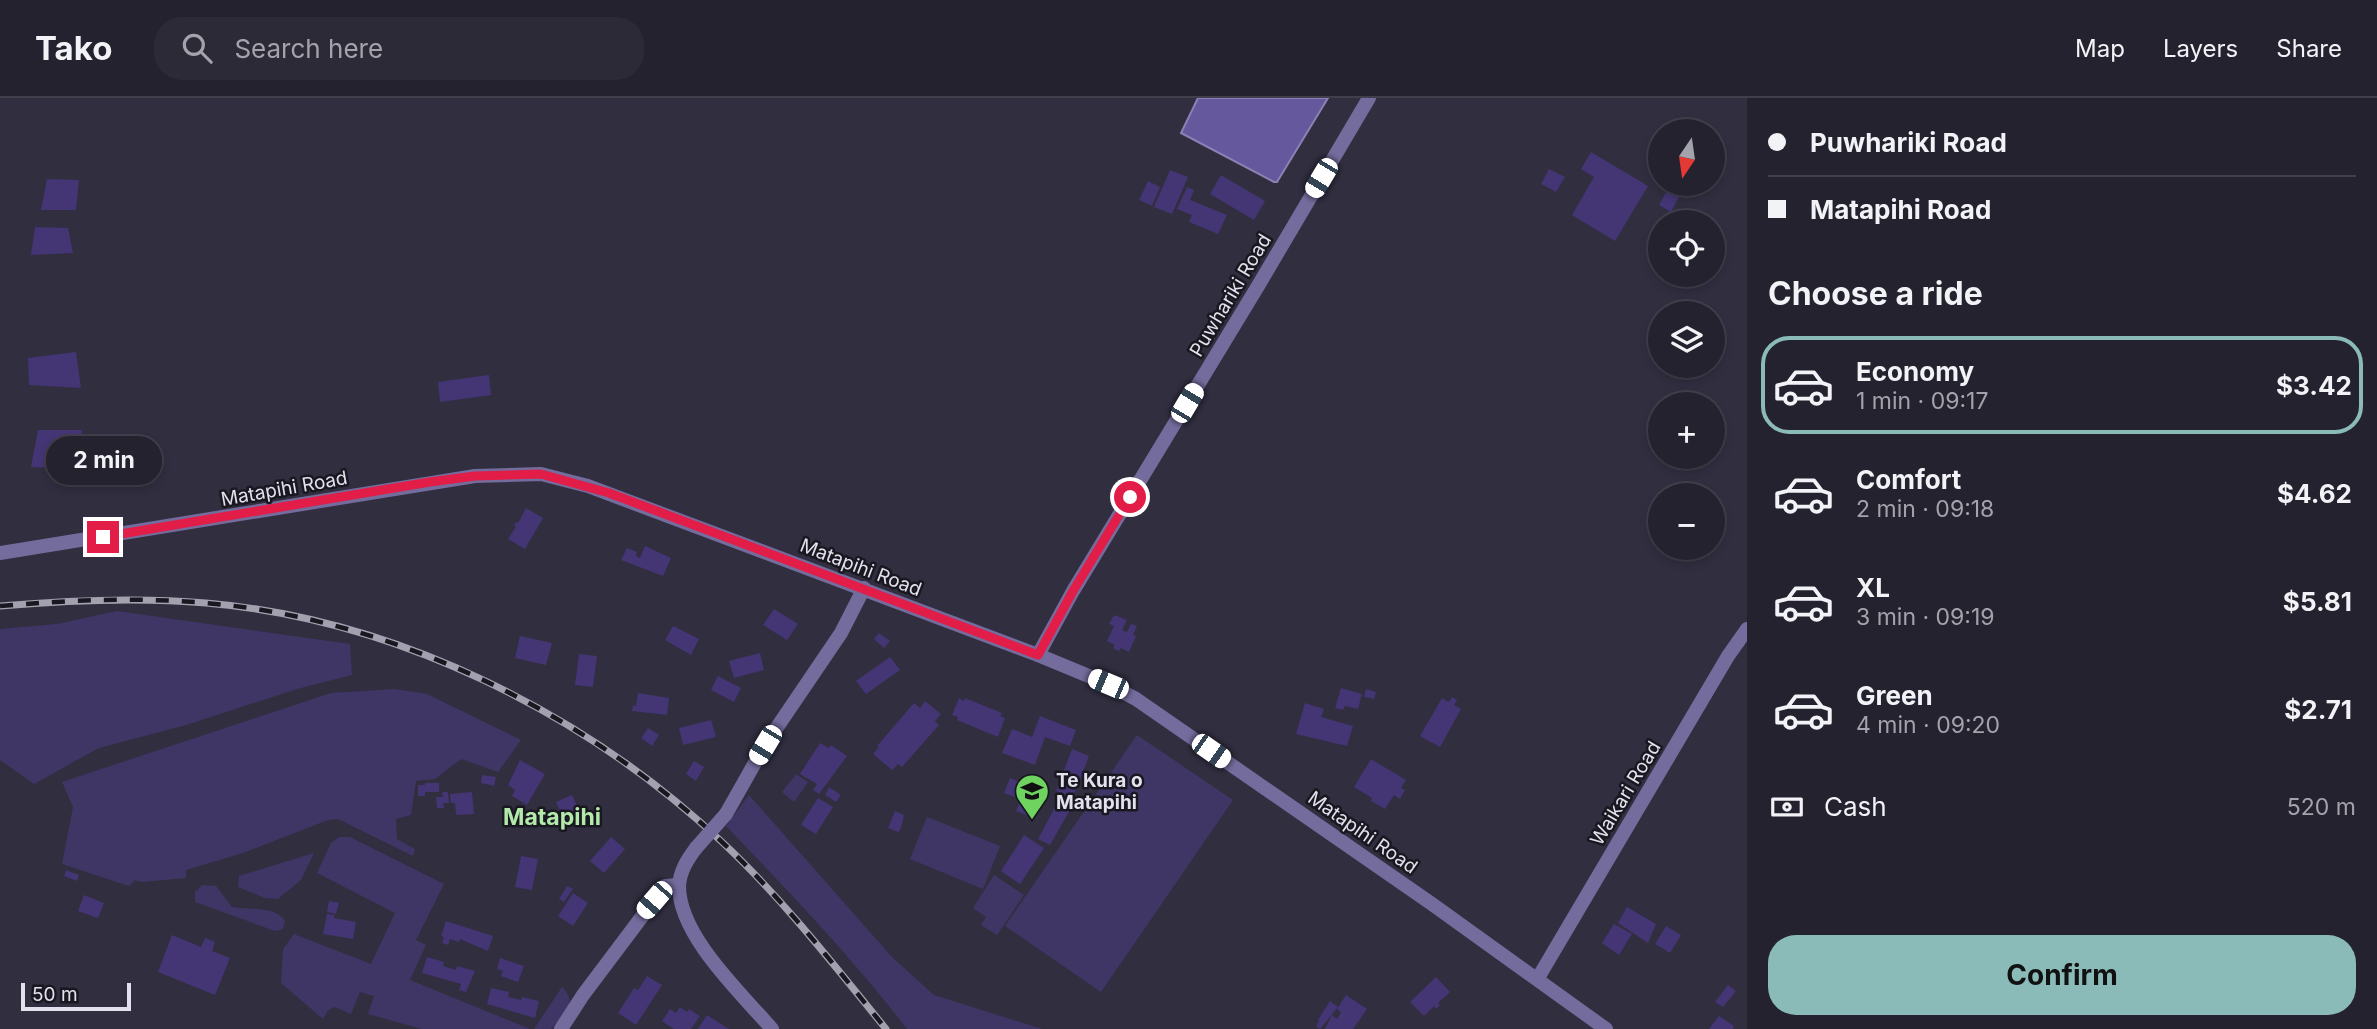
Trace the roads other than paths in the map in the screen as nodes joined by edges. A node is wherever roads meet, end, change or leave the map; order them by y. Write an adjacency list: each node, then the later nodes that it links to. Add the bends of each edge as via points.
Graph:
1 (1369, 98): 5 (street, Puwhariki Road)
2 (0, 553): 3 (street, Matapihi Road, via 430,482 541,474 589,486)
3 (864, 588): 5 (street, Matapihi Road); 6 (street, bridge, via 841,633 765,745 726,814 685,862)
4 (1747, 629): 7 (street, Waikari Road)
5 (1038, 655): 7 (street, Matapihi Road, via 1136,699)
6 (679, 885): 8 (street, via 664,886); 9 (street, via 683,910 695,936)
7 (1538, 978): 10 (street, Matapihi Road)
8 (561, 1029)
9 (772, 1029)
10 (1606, 1029)

